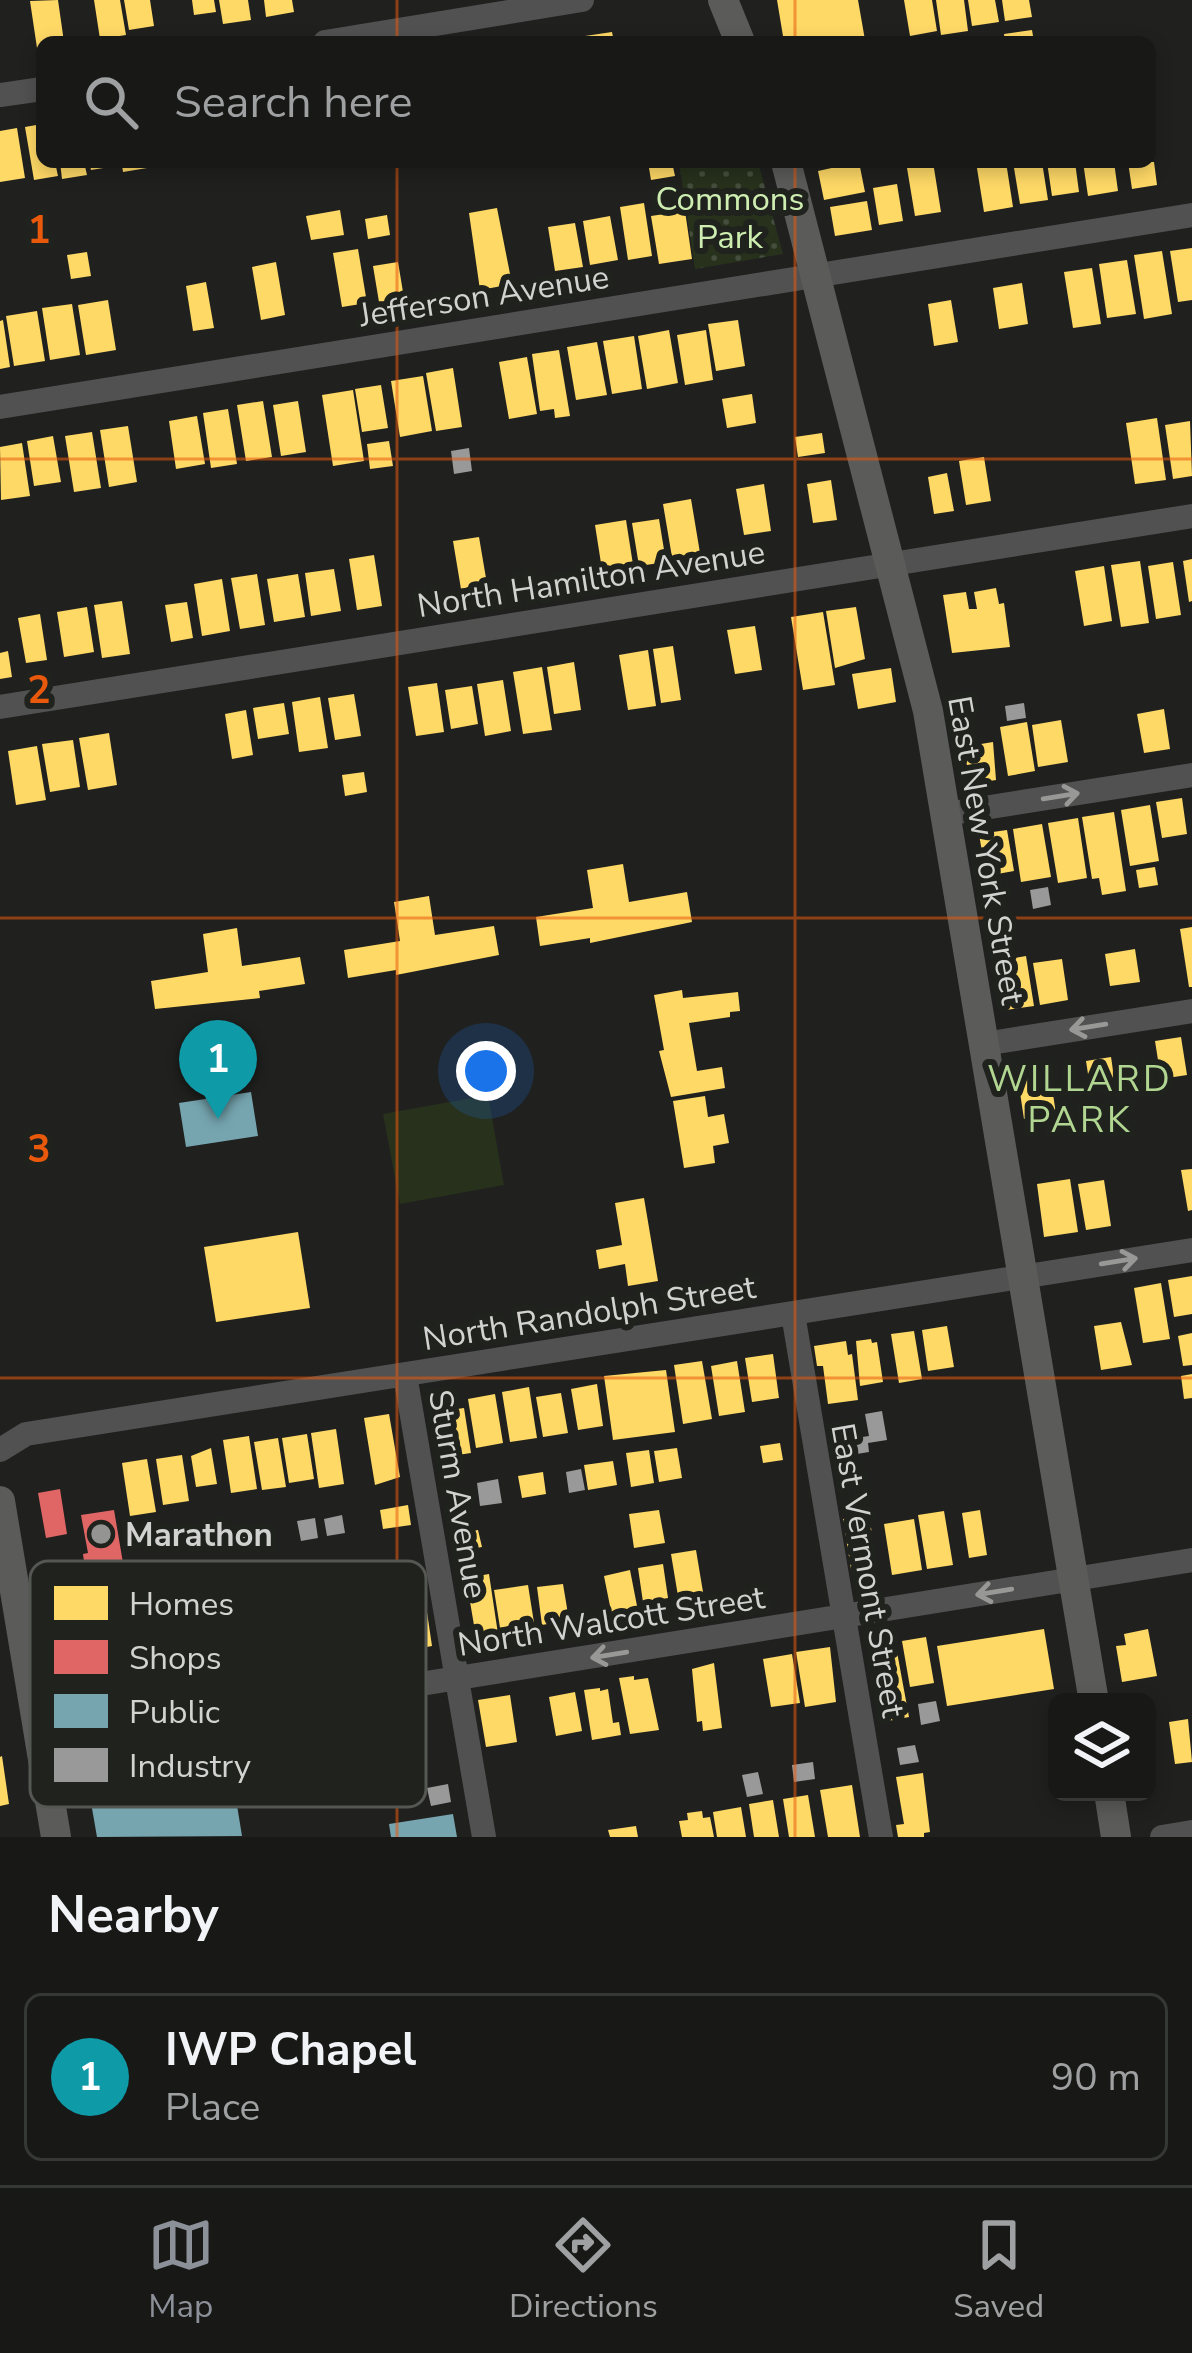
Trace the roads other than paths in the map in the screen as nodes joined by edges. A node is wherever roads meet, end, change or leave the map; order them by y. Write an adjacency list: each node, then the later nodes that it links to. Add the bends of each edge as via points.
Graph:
1 (582, 0): 3 (street)
2 (723, 0): 4 (main road)
3 (363, 36)
4 (738, 36)
5 (36, 89): 6 (street)
6 (0, 95)
7 (787, 168): 9 (main road, East New York Street)
8 (1192, 215): 9 (street, Jefferson Avenue)
9 (815, 275): 10 (street, Jefferson Avenue); 12 (main road, East New York Street)
10 (0, 407)
11 (1192, 516): 12 (street, North Hamilton Avenue)
12 (890, 563): 13 (street, North Hamilton Avenue); 15 (main road, East New York Street)
13 (0, 707)
14 (1192, 775): 15 (street, one-way to 14)
15 (946, 814): 17 (main road, East New York Street)
16 (1192, 1011): 17 (street, one-way to 17)
17 (984, 1044): 19 (main road, East New York Street)
18 (1192, 1250): 19 (street, North Randolph Street, one-way to 18)
19 (1024, 1276): 20 (street, North Randolph Street); 25 (main road, East New York Street)
20 (793, 1314): 21 (street, North Randolph Street); 26 (street, East Vermont Street)
21 (405, 1375): 22 (street, North Randolph Street, via 26,1434); 27 (street, Sturm Avenue)
22 (0, 1450)
23 (0, 1501): 28 (main road)
24 (1192, 1560): 25 (street, North Walcott Street)
25 (1073, 1580): 26 (street, North Walcott Street, one-way to 26); 30 (main road, East New York Street)
26 (843, 1617): 27 (street, North Walcott Street, one-way to 27); 36 (street, East Vermont Street)
27 (457, 1678): 29 (street, North Walcott Street); 35 (street, Sturm Avenue)
28 (30, 1680)
29 (426, 1683)
30 (1092, 1693)
31 (1111, 1801): 37 (main road)
32 (51, 1807): 34 (main road)
33 (1192, 1832): 38 (street)
34 (56, 1837)
35 (484, 1837)
36 (881, 1837)
37 (1117, 1837)
38 (1162, 1837)

